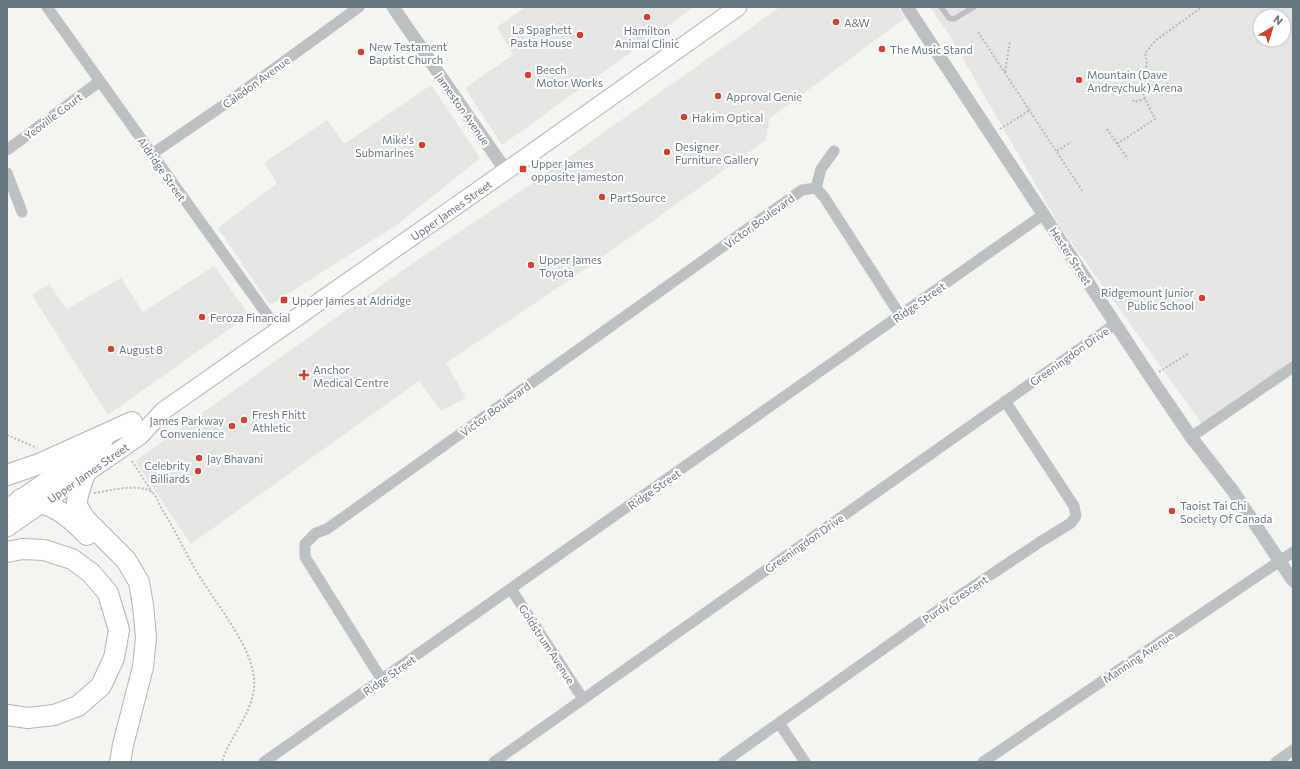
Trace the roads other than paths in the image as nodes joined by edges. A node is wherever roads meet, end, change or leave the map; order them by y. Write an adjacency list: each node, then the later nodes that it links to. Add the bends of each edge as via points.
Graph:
1 (47, 7): 8 (street, Aldridge Street)
2 (358, 7): 11 (street, Caledon Avenue)
3 (393, 7): 12 (street, Jameston Avenue)
4 (738, 7): 12 (main road, Upper James Street)
5 (908, 7): 16 (street, Hester Street)
6 (941, 7): 7 (lane, via 949,18 954,19)
7 (974, 7)
8 (100, 81): 9 (street, Yeoville Court); 11 (street, Aldridge Street)
9 (7, 150)
10 (834, 151): 14 (street, via 821,169)
11 (152, 154): 19 (street, Aldridge Street)
12 (506, 171): 19 (main road, Upper James Street)
13 (7, 173): 15 (street)
14 (816, 188): 17 (street); 36 (street, Victor Boulevard, via 802,190 327,529 316,533 304,544 305,557)
15 (22, 212)
16 (1044, 214): 17 (street, Ridge Street); 18 (street, Hester Street)
17 (900, 315): 34 (street, Ridge Street)
18 (1115, 324): 21 (street, Greeningdon Drive); 24 (street, Hester Street)
19 (278, 330): 22 (main road, Upper James Street)
20 (1293, 367): 24 (street)
21 (1005, 401): 37 (street, Greeningdon Drive); 39 (street, Purdy Crescent, via 1074,506 1074,519 941,608)
22 (162, 411): 23 (main road, Upper James Street); 25 (main road, Upper James Street, via 140,436)
23 (132, 422): 26 (highway, via 39,464); 28 (main road, Upper James Street)
24 (1191, 437): 32 (street, Hester Street, via 1233,491)
25 (84, 474): 27 (main road, Upper James Street); 35 (highway, via 77,503 79,510 126,560 139,582)
26 (7, 475)
27 (43, 503): 28 (highway, via 36,501); 29 (main road, Upper James Street); 35 (highway, via 57,509 76,523 113,558)
28 (14, 504)
29 (7, 528)
30 (7, 552): 38 (highway, via 22,549 44,550 72,560 91,572 108,593 119,630 114,658 101,686 78,706 54,716 28,718)
31 (1293, 552): 32 (street, Manning Avenue)
32 (1280, 561): 33 (street, Hester Street); 46 (street, Manning Avenue)
33 (1293, 581)
34 (511, 589): 36 (street, Ridge Street); 37 (street, Goldstrum Avenue)
35 (143, 605): 41 (highway, via 146,637 143,667)
36 (382, 680): 42 (street, Ridge Street)
37 (582, 700): 43 (street, Greeningdon Drive)
38 (7, 715)
39 (780, 723): 44 (street, Purdy Crescent); 45 (street)
40 (1293, 750): 47 (street)
41 (120, 762)
42 (264, 762)
43 (494, 762)
44 (724, 762)
45 (805, 762)
46 (983, 762)
47 (1276, 762)

